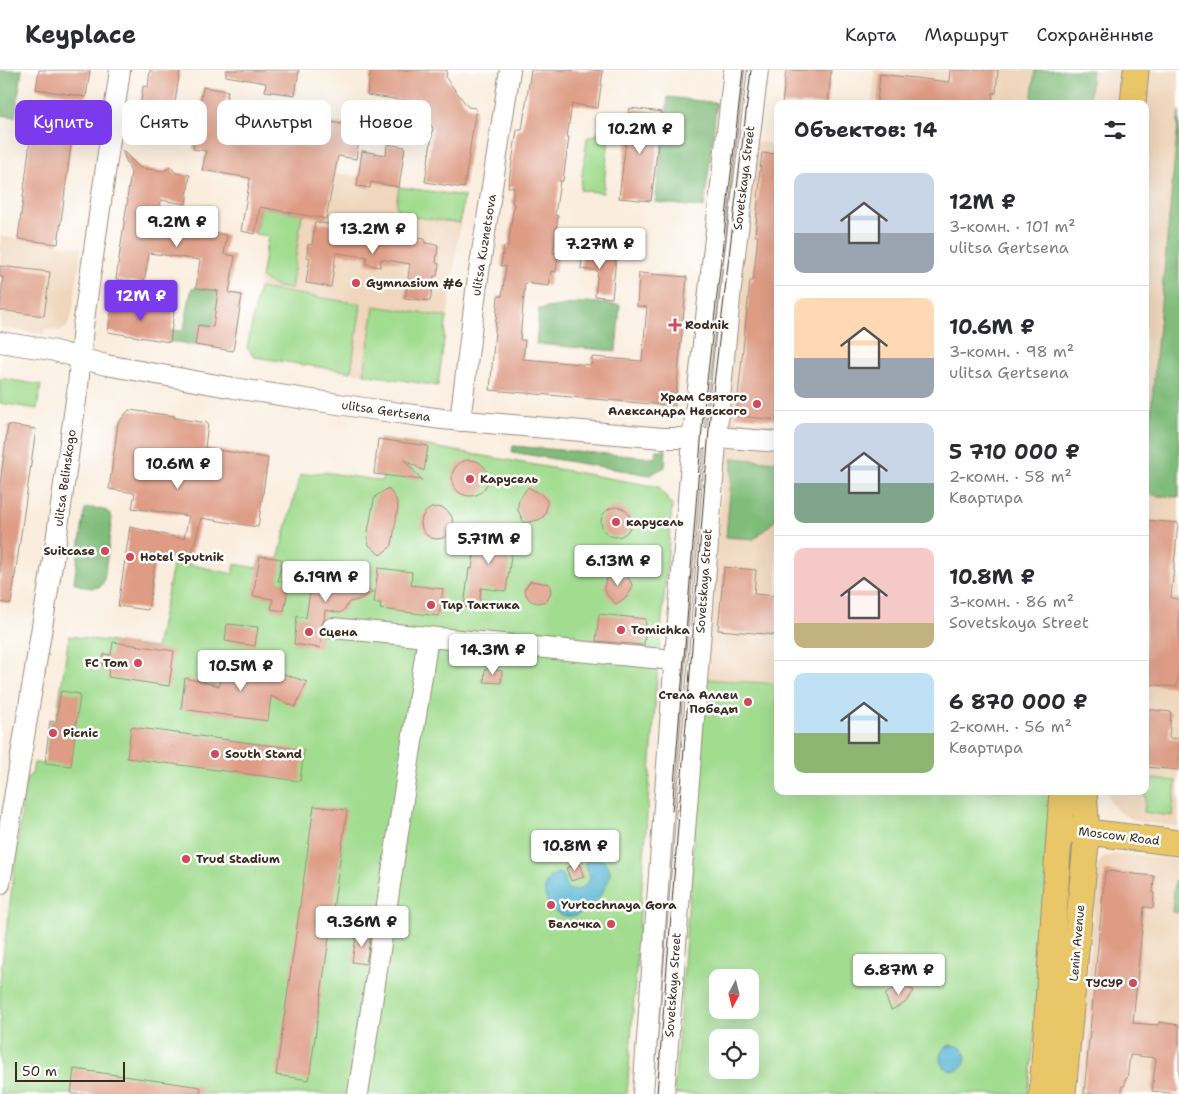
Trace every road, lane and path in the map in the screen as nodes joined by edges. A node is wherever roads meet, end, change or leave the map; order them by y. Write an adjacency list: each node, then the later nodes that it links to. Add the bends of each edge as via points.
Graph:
1 (120, 70): 8 (street, ulitsa Belinskogo)
2 (510, 70): 9 (street, ulitsa Kuznetsova)
3 (734, 70): 11 (street, Sovetskaya Street)
4 (758, 70): 10 (street, Sovetskaya Street)
5 (1136, 70): 6 (main road)
6 (1133, 100)
7 (0, 342): 8 (street, ulitsa Gertsena)
8 (80, 358): 9 (street, ulitsa Gertsena, via 278,395); 21 (street, ulitsa Belinskogo, via 53,559)
9 (460, 421): 11 (street, ulitsa Gertsena)
10 (716, 438): 11 (street, ulitsa Gertsena); 12 (street, ulitsa Gertsena); 24 (street, Sovetskaya Street)
11 (693, 439): 23 (street, Sovetskaya Street)
12 (774, 442)
13 (332, 628): 14 (street)
14 (428, 637): 15 (street); 22 (street)
15 (663, 659)
16 (1062, 795): 18 (main road, Lenin Avenue)
17 (1084, 795): 19 (main road, Lenin Avenue)
18 (1059, 829): 19 (main road, Moscow Road); 25 (main road, Lenin Avenue)
19 (1087, 832): 20 (main road, Moscow Road); 26 (main road, Lenin Avenue)
20 (1179, 843)
21 (0, 884)
22 (358, 1094)
23 (643, 1094)
24 (664, 1094)
25 (1042, 1094)
26 (1063, 1094)

